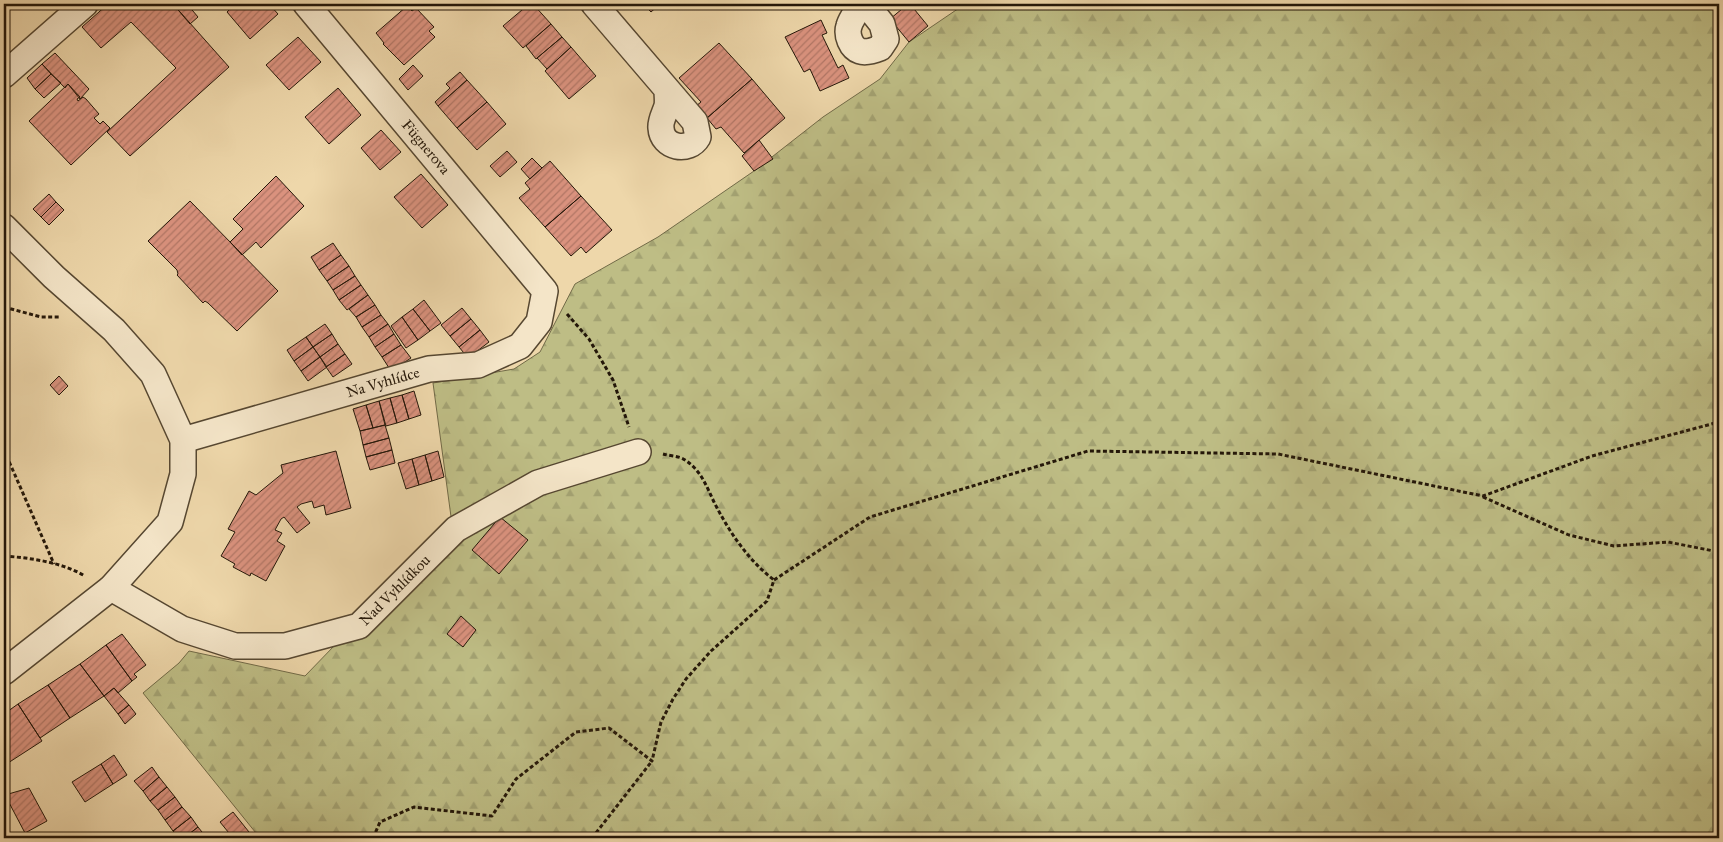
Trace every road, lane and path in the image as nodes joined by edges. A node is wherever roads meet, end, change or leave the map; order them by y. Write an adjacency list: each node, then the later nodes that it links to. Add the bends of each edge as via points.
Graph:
1 (306, 4): 9 (street, Fügnerova)
2 (594, 4): 7 (street)
3 (857, 4): 4 (street, via 858,9 848,26 851,44 860,51 871,51 880,48 886,39 882,24)
4 (866, 4)
5 (73, 8): 6 (street)
6 (4, 75)
7 (667, 90)
8 (4, 227): 13 (street, via 114,330 153,374)
9 (545, 291): 13 (street, Na Vyhlídce, via 539,322 520,346 478,365 429,369); 15 (path, via 589,339 613,380)
10 (4, 307): 11 (path, via 41,317)
11 (68, 317)
12 (1719, 422): 16 (path, via 1592,456)
13 (183, 440): 22 (street, via 183,474 170,522)
14 (4, 450): 19 (path)
15 (638, 452): 21 (path, via 685,459 703,478 735,538 758,568); 22 (street, Nad Vyhlídkou, via 538,483 456,529 359,626 285,646 235,646 182,629)
16 (1483, 496): 17 (path, via 1569,535 1614,546 1668,542); 21 (path, via 1278,454 1088,451 870,517)
17 (1719, 552)
18 (4, 556): 19 (path)
19 (54, 564): 20 (path)
20 (76, 571)
21 (774, 580): 24 (path, via 767,601 711,651 672,699 661,722)
22 (111, 588): 23 (street)
23 (4, 672)
24 (652, 761): 25 (path, via 609,728 576,732 516,779 492,816 414,807 380,822); 26 (path)
25 (373, 838)
26 (592, 838)

